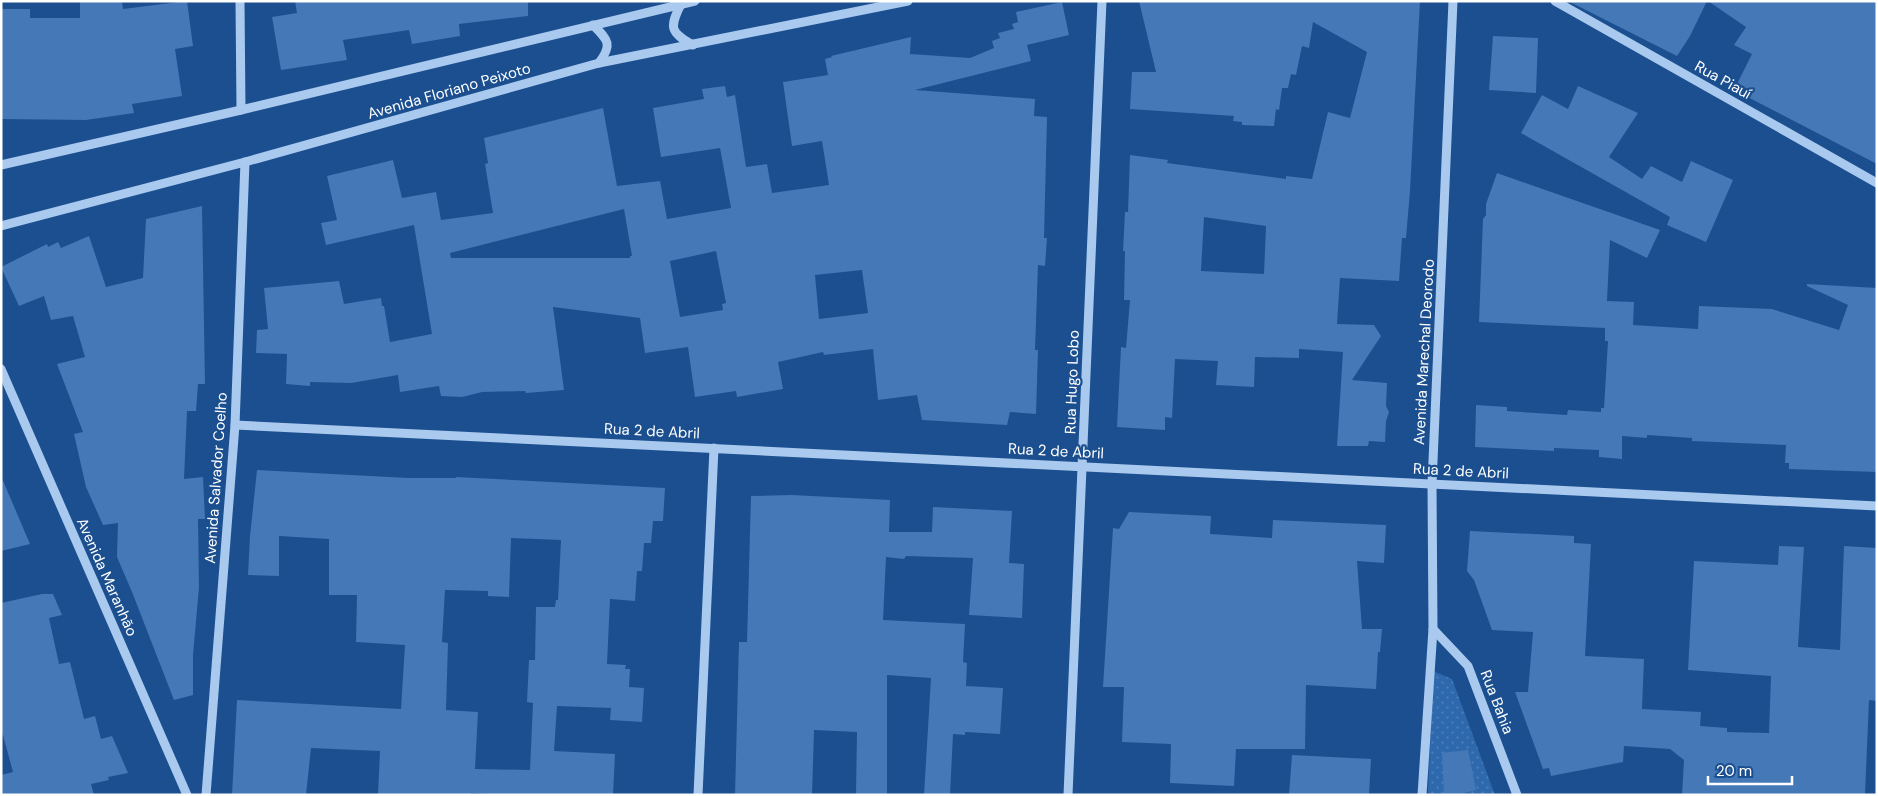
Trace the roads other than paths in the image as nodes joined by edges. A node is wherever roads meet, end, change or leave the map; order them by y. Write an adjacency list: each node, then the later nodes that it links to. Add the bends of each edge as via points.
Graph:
1 (240, 1): 11 (street)
2 (695, 1): 7 (street, Avenida Floriano Peixoto)
3 (908, 1): 9 (street, Avenida Floriano Peixoto)
4 (1102, 1): 19 (street, Rua Hugo Lobo)
5 (1454, 1): 20 (street, Avenida Marechal Deorodo)
6 (1555, 1): 14 (street, Rua Piauí)
7 (681, 4): 8 (street, Avenida Floriano Peixoto); 9 (street, via 672,27 676,36)
8 (593, 25): 10 (street, via 608,45); 11 (street, Avenida Floriano Peixoto)
9 (693, 45): 10 (street, Avenida Floriano Peixoto)
10 (599, 63): 12 (street, Avenida Floriano Peixoto)
11 (241, 110): 13 (street, Avenida Floriano Peixoto)
12 (245, 162): 15 (street, Avenida Floriano Peixoto); 17 (street, Avenida Salvador Coelho)
13 (1, 165)
14 (1877, 183)
15 (1, 226)
16 (1, 370): 23 (street, Avenida Maranhão)
17 (235, 425): 18 (street, Rua 2 de Abril); 24 (street, Avenida Salvador Coelho)
18 (714, 448): 19 (street, Rua 2 de Abril); 25 (street)
19 (1082, 466): 20 (street, Rua 2 de Abril); 26 (street, Rua Hugo Lobo)
20 (1432, 484): 21 (street, Rua 2 de Abril); 22 (street, Avenida Marechal Deorodo)
21 (1877, 506)
22 (1433, 629): 27 (street, Avenida Marechal Deorodo); 28 (street, Rua Bahia, via 1468,666)
23 (188, 795)
24 (206, 795)
25 (698, 795)
26 (1068, 795)
27 (1422, 795)
28 (1517, 795)

